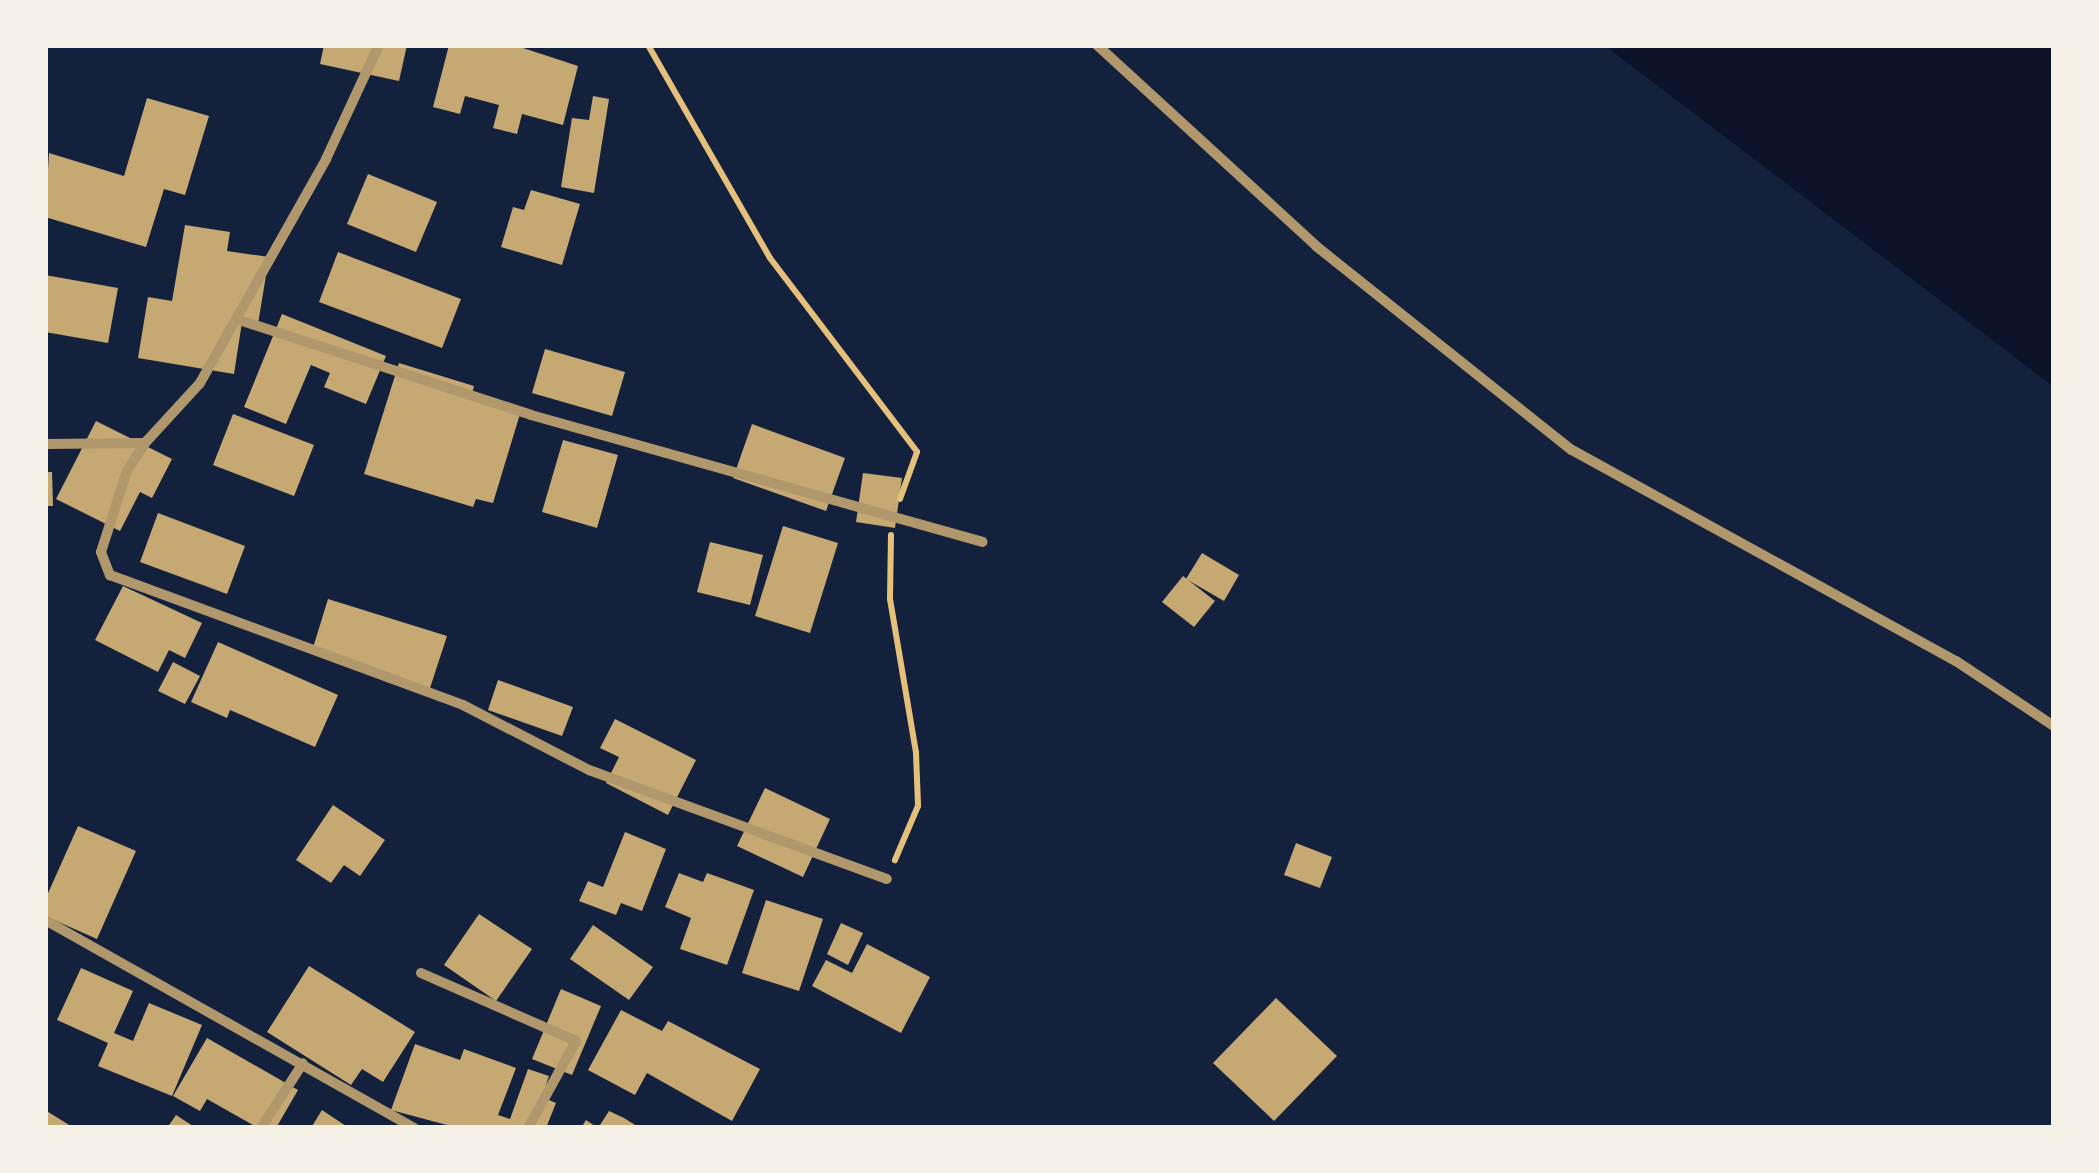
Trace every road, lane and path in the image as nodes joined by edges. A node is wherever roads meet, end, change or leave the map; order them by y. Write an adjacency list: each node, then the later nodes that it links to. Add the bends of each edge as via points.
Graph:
1 (380, 45): 4 (street, via 326,159)
2 (648, 45): 7 (path, via 770,258 917,452)
3 (1097, 45): 9 (street, via 1316,246 1572,450 1956,661)
4 (236, 320): 5 (street, via 200,383); 7 (street, via 531,415)
5 (145, 443): 6 (street); 10 (street, via 127,471 101,552 110,575 464,706 590,770)
6 (45, 444)
7 (894, 518): 8 (street); 10 (path, via 890,599 916,753 918,806)
8 (982, 542)
9 (2054, 726)
10 (887, 880)
11 (45, 920): 13 (street)
12 (421, 973): 16 (street, via 576,1041)
13 (303, 1063): 14 (street); 15 (street)
14 (261, 1128)
15 (414, 1128)
16 (528, 1128)

